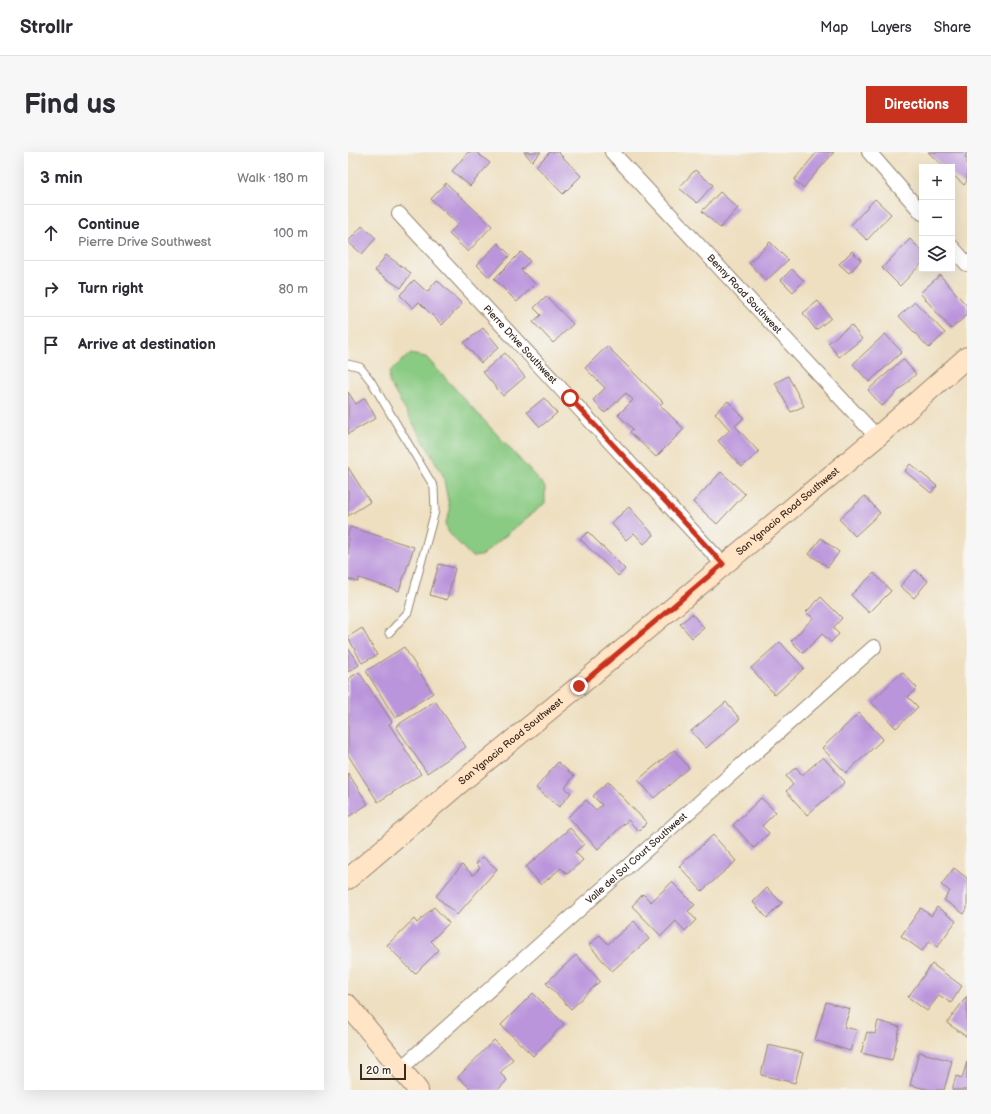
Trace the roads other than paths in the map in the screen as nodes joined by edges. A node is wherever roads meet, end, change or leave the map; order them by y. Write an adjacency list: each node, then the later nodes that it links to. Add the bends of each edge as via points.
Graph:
1 (612, 152): 9 (street, Benny Road Southwest)
2 (869, 152): 3 (street)
3 (919, 210)
4 (398, 214): 10 (street, Pierre Drive Southwest)
5 (955, 250): 6 (street)
6 (967, 264)
7 (967, 357): 9 (street, San Ygnacio Road Southwest)
8 (348, 364): 11 (lane, via 360,367 371,381 434,487 435,511 408,612)
9 (877, 437): 10 (street, San Ygnacio Road Southwest)
10 (723, 564): 13 (street, San Ygnacio Road Southwest)
11 (389, 633)
12 (874, 647): 15 (street, Valle del Sol Court Southwest)
13 (348, 880)
14 (348, 1005): 15 (street)
15 (399, 1070): 16 (street)
16 (418, 1090)

